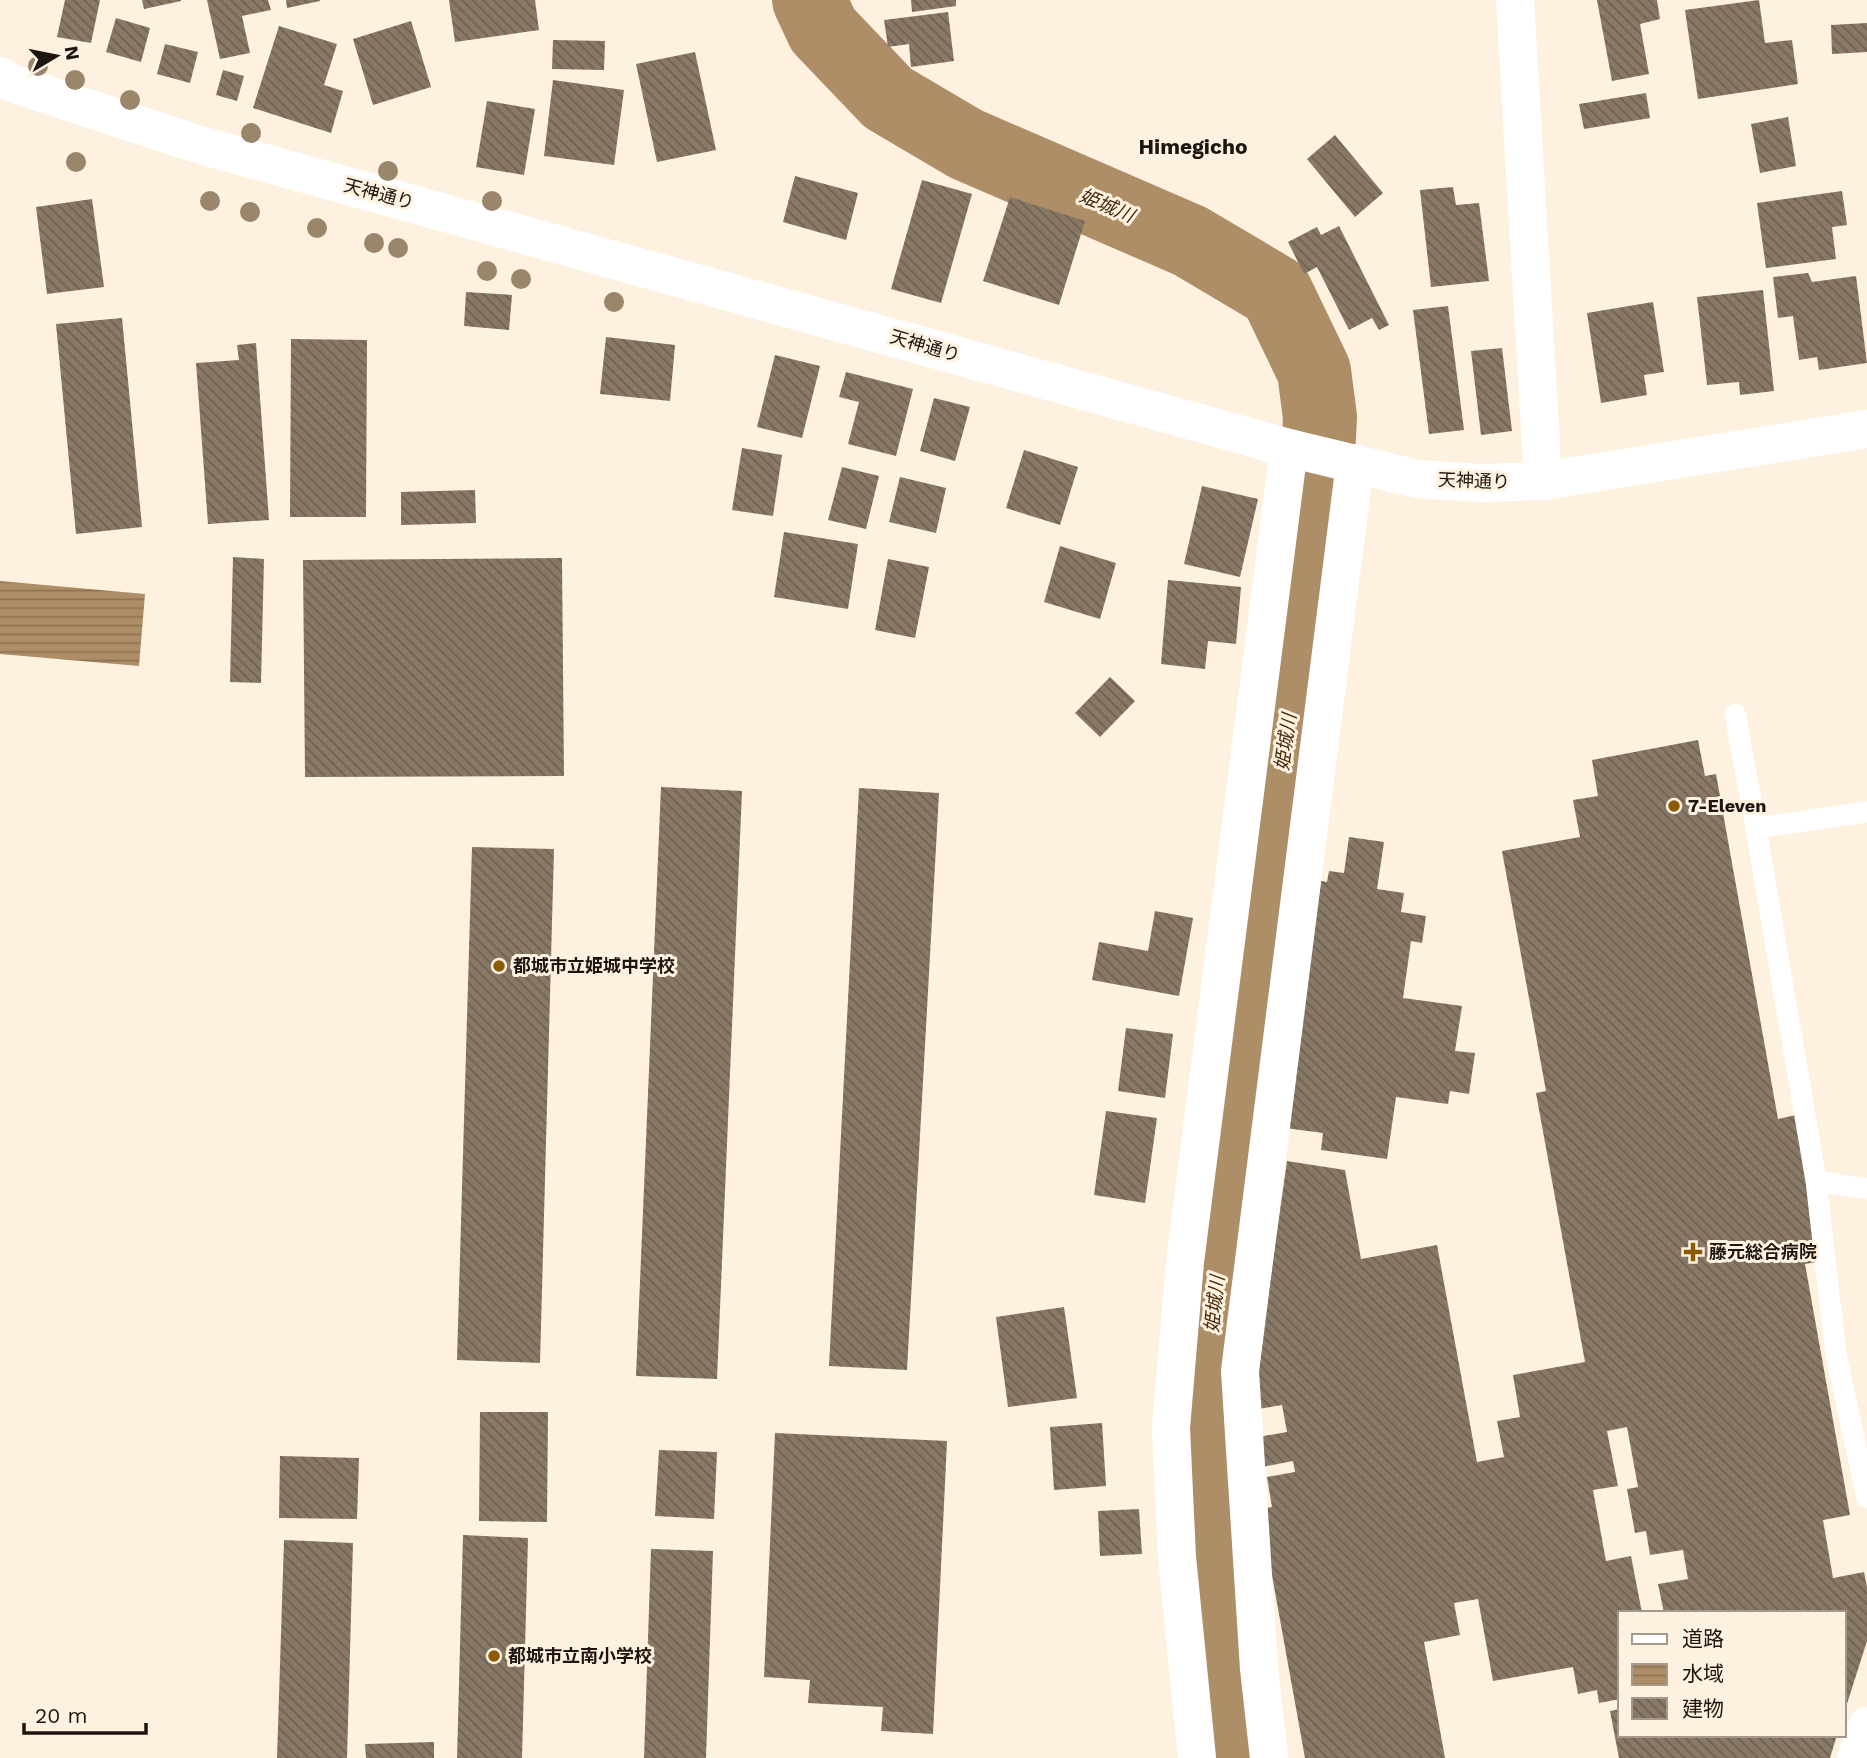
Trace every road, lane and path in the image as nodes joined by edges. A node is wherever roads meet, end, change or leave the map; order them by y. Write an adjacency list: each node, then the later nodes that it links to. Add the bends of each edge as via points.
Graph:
1 (1515, 0): 6 (street)
2 (0, 76): 4 (street, 天神通り, via 197,144)
3 (1867, 429): 6 (street, 天神通り)
4 (1289, 448): 5 (street, 天神通り); 14 (street, via 1185,1262 1171,1428 1177,1557)
5 (1350, 462): 6 (street, 天神通り, via 1417,479); 15 (street, via 1240,1371)
6 (1543, 481)
7 (1735, 714): 9 (lane)
8 (1867, 812): 9 (lane)
9 (1756, 828): 10 (lane)
10 (1816, 1181): 11 (lane); 12 (lane, via 1836,1354)
11 (1867, 1189)
12 (1867, 1498)
13 (1867, 1726): 16 (street)
14 (1197, 1758)
15 (1269, 1758)
16 (1856, 1758)

